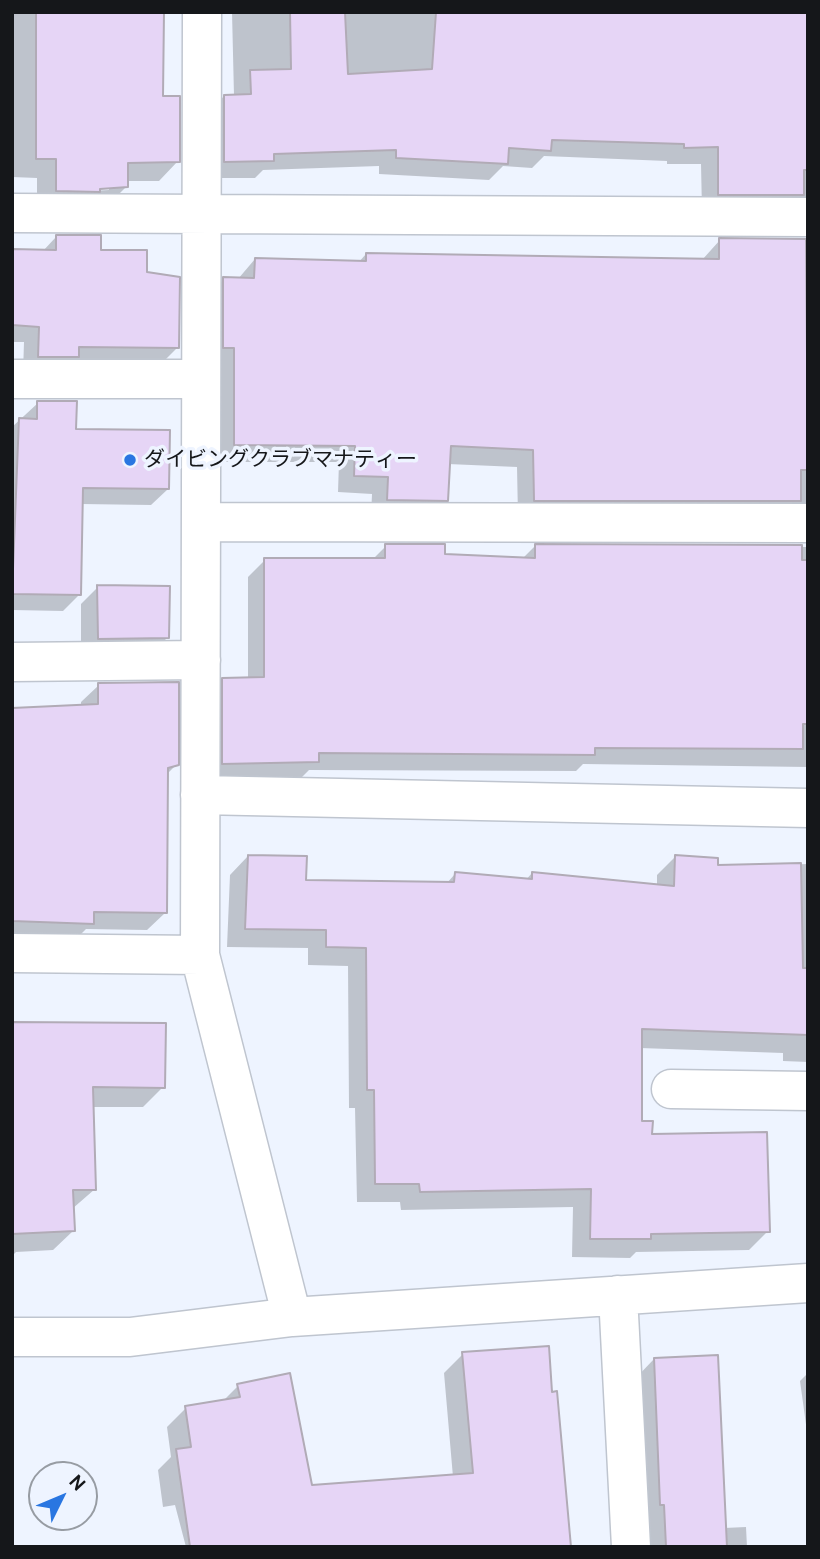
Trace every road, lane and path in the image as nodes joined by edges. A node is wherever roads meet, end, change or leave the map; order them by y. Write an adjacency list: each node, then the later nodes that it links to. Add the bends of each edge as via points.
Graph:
1 (202, 12): 3 (street)
2 (12, 213): 3 (street)
3 (202, 214): 4 (street); 6 (street)
4 (808, 217)
5 (12, 379): 6 (street)
6 (201, 379): 7 (street)
7 (202, 522): 8 (street); 9 (street)
8 (808, 523)
9 (201, 660): 10 (street); 11 (street)
10 (12, 662)
11 (200, 795): 12 (street); 14 (street)
12 (808, 808)
13 (12, 953): 14 (street)
14 (200, 955): 19 (street)
15 (671, 1089): 16 (street)
16 (808, 1091)
17 (808, 1283): 18 (street)
18 (618, 1295): 19 (street); 21 (street)
19 (292, 1317): 20 (street, via 130,1337)
20 (12, 1337)
21 (631, 1547)

